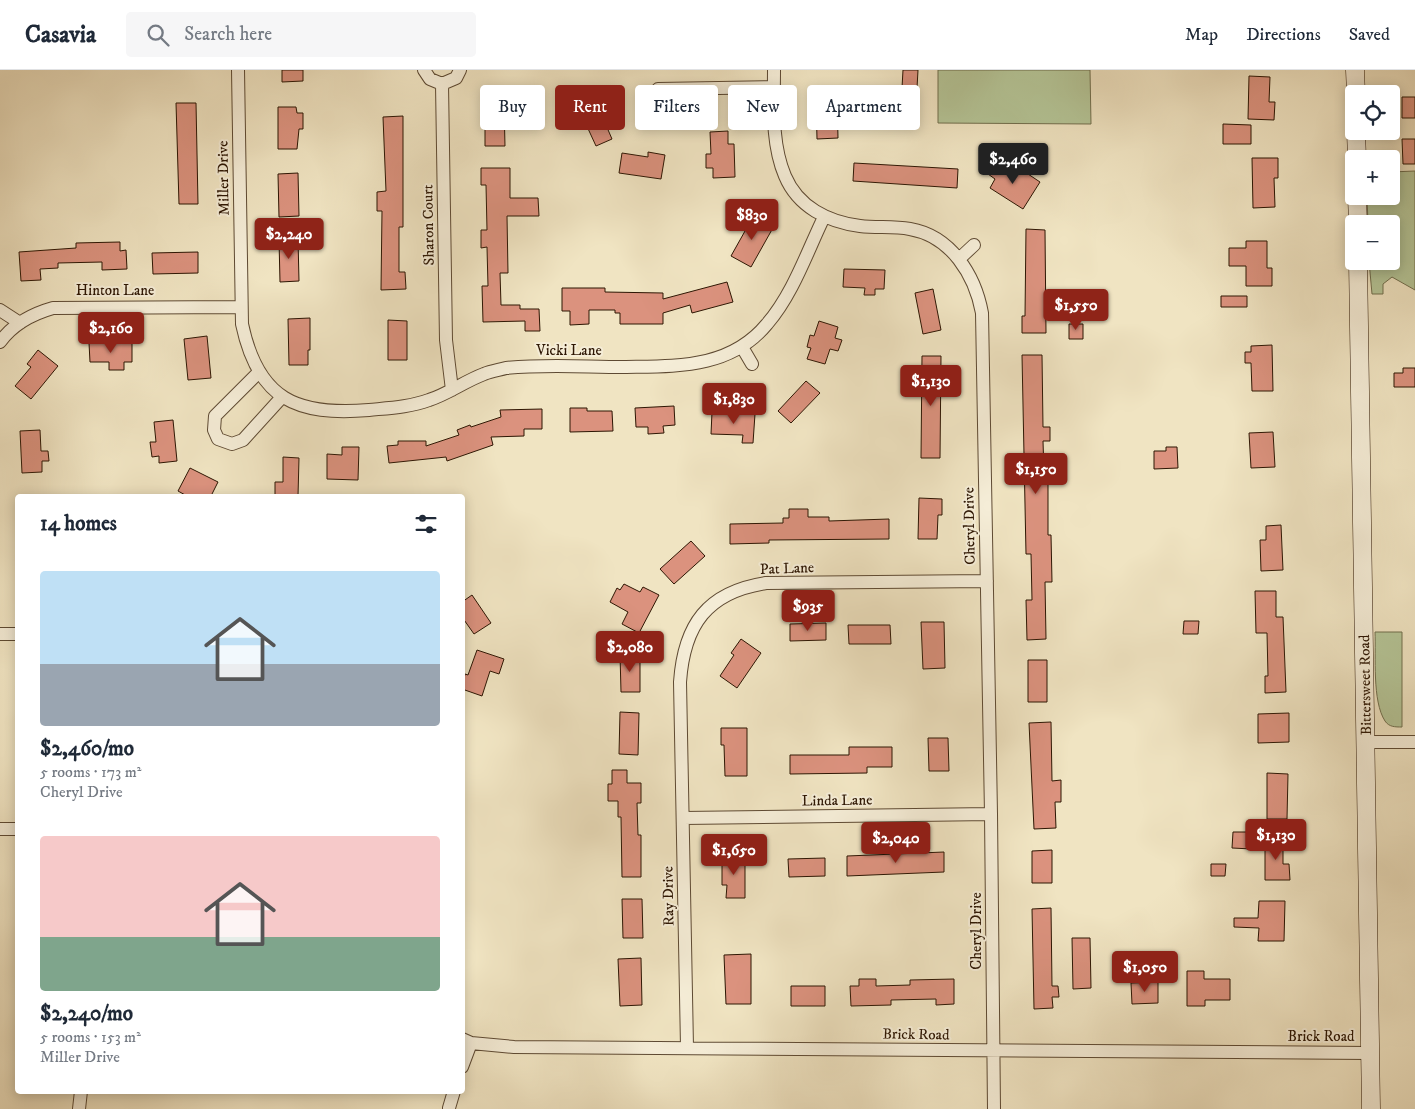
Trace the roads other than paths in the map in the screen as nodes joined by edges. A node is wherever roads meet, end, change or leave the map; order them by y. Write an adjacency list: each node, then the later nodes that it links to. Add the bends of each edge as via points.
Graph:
1 (238, 70): 14 (street, Miller Drive)
2 (424, 70): 6 (street, via 430,79)
3 (460, 70): 6 (street, via 456,78)
4 (774, 70): 7 (street, Cheryl Drive)
5 (1355, 70): 8 (street)
6 (442, 84): 21 (street, Sharon Court, via 446,340)
7 (774, 85)
8 (1356, 85)
9 (776, 130): 10 (street, Cheryl Drive, via 784,175 797,195)
10 (824, 217): 12 (street, Cheryl Drive, via 861,226 911,229 939,241); 18 (street, Vicki Lane, via 775,314)
11 (974, 245): 12 (street)
12 (959, 259): 23 (street, Cheryl Drive, via 973,281 982,313)
13 (1358, 270): 26 (street, Bittersweet Road)
14 (242, 307): 16 (street, Hinton Lane, via 66,306 39,312); 20 (street, Miller Drive, via 246,344)
15 (0, 310): 16 (street)
16 (20, 323): 17 (street, Hinton Lane)
17 (0, 342)
18 (742, 347): 19 (street); 21 (street, Vicki Lane, via 708,362 677,366 506,368 484,374)
19 (752, 364)
20 (259, 372): 22 (street, Vicki Lane); 22 (street, via 215,416 214,430 218,439 232,444 243,440)
21 (452, 390): 22 (street, Vicki Lane, via 420,403 349,412 307,409)
22 (282, 396)
23 (987, 582): 28 (street, Pat Lane, via 766,583 722,597 695,623 683,652); 29 (street, Cheryl Drive)
24 (0, 634): 25 (street)
25 (15, 634)
26 (1366, 742): 27 (street); 36 (street, Bittersweet Road)
27 (1415, 742)
28 (681, 744): 30 (street, Ray Drive)
29 (991, 814): 30 (street, Linda Lane); 35 (street, Cheryl Drive)
30 (683, 818): 34 (street, Ray Drive)
31 (0, 829): 32 (street)
32 (15, 829)
33 (467, 1041): 34 (street, Brick Road, via 514,1047)
34 (687, 1047): 35 (street, Brick Road)
35 (992, 1051): 36 (street, Brick Road); 41 (street, Cheryl Drive)
36 (1370, 1053): 42 (street, Bittersweet Road)
37 (81, 1094): 40 (street)
38 (453, 1094): 39 (street)
39 (448, 1108)
40 (79, 1109)
41 (994, 1109)
42 (1371, 1109)

